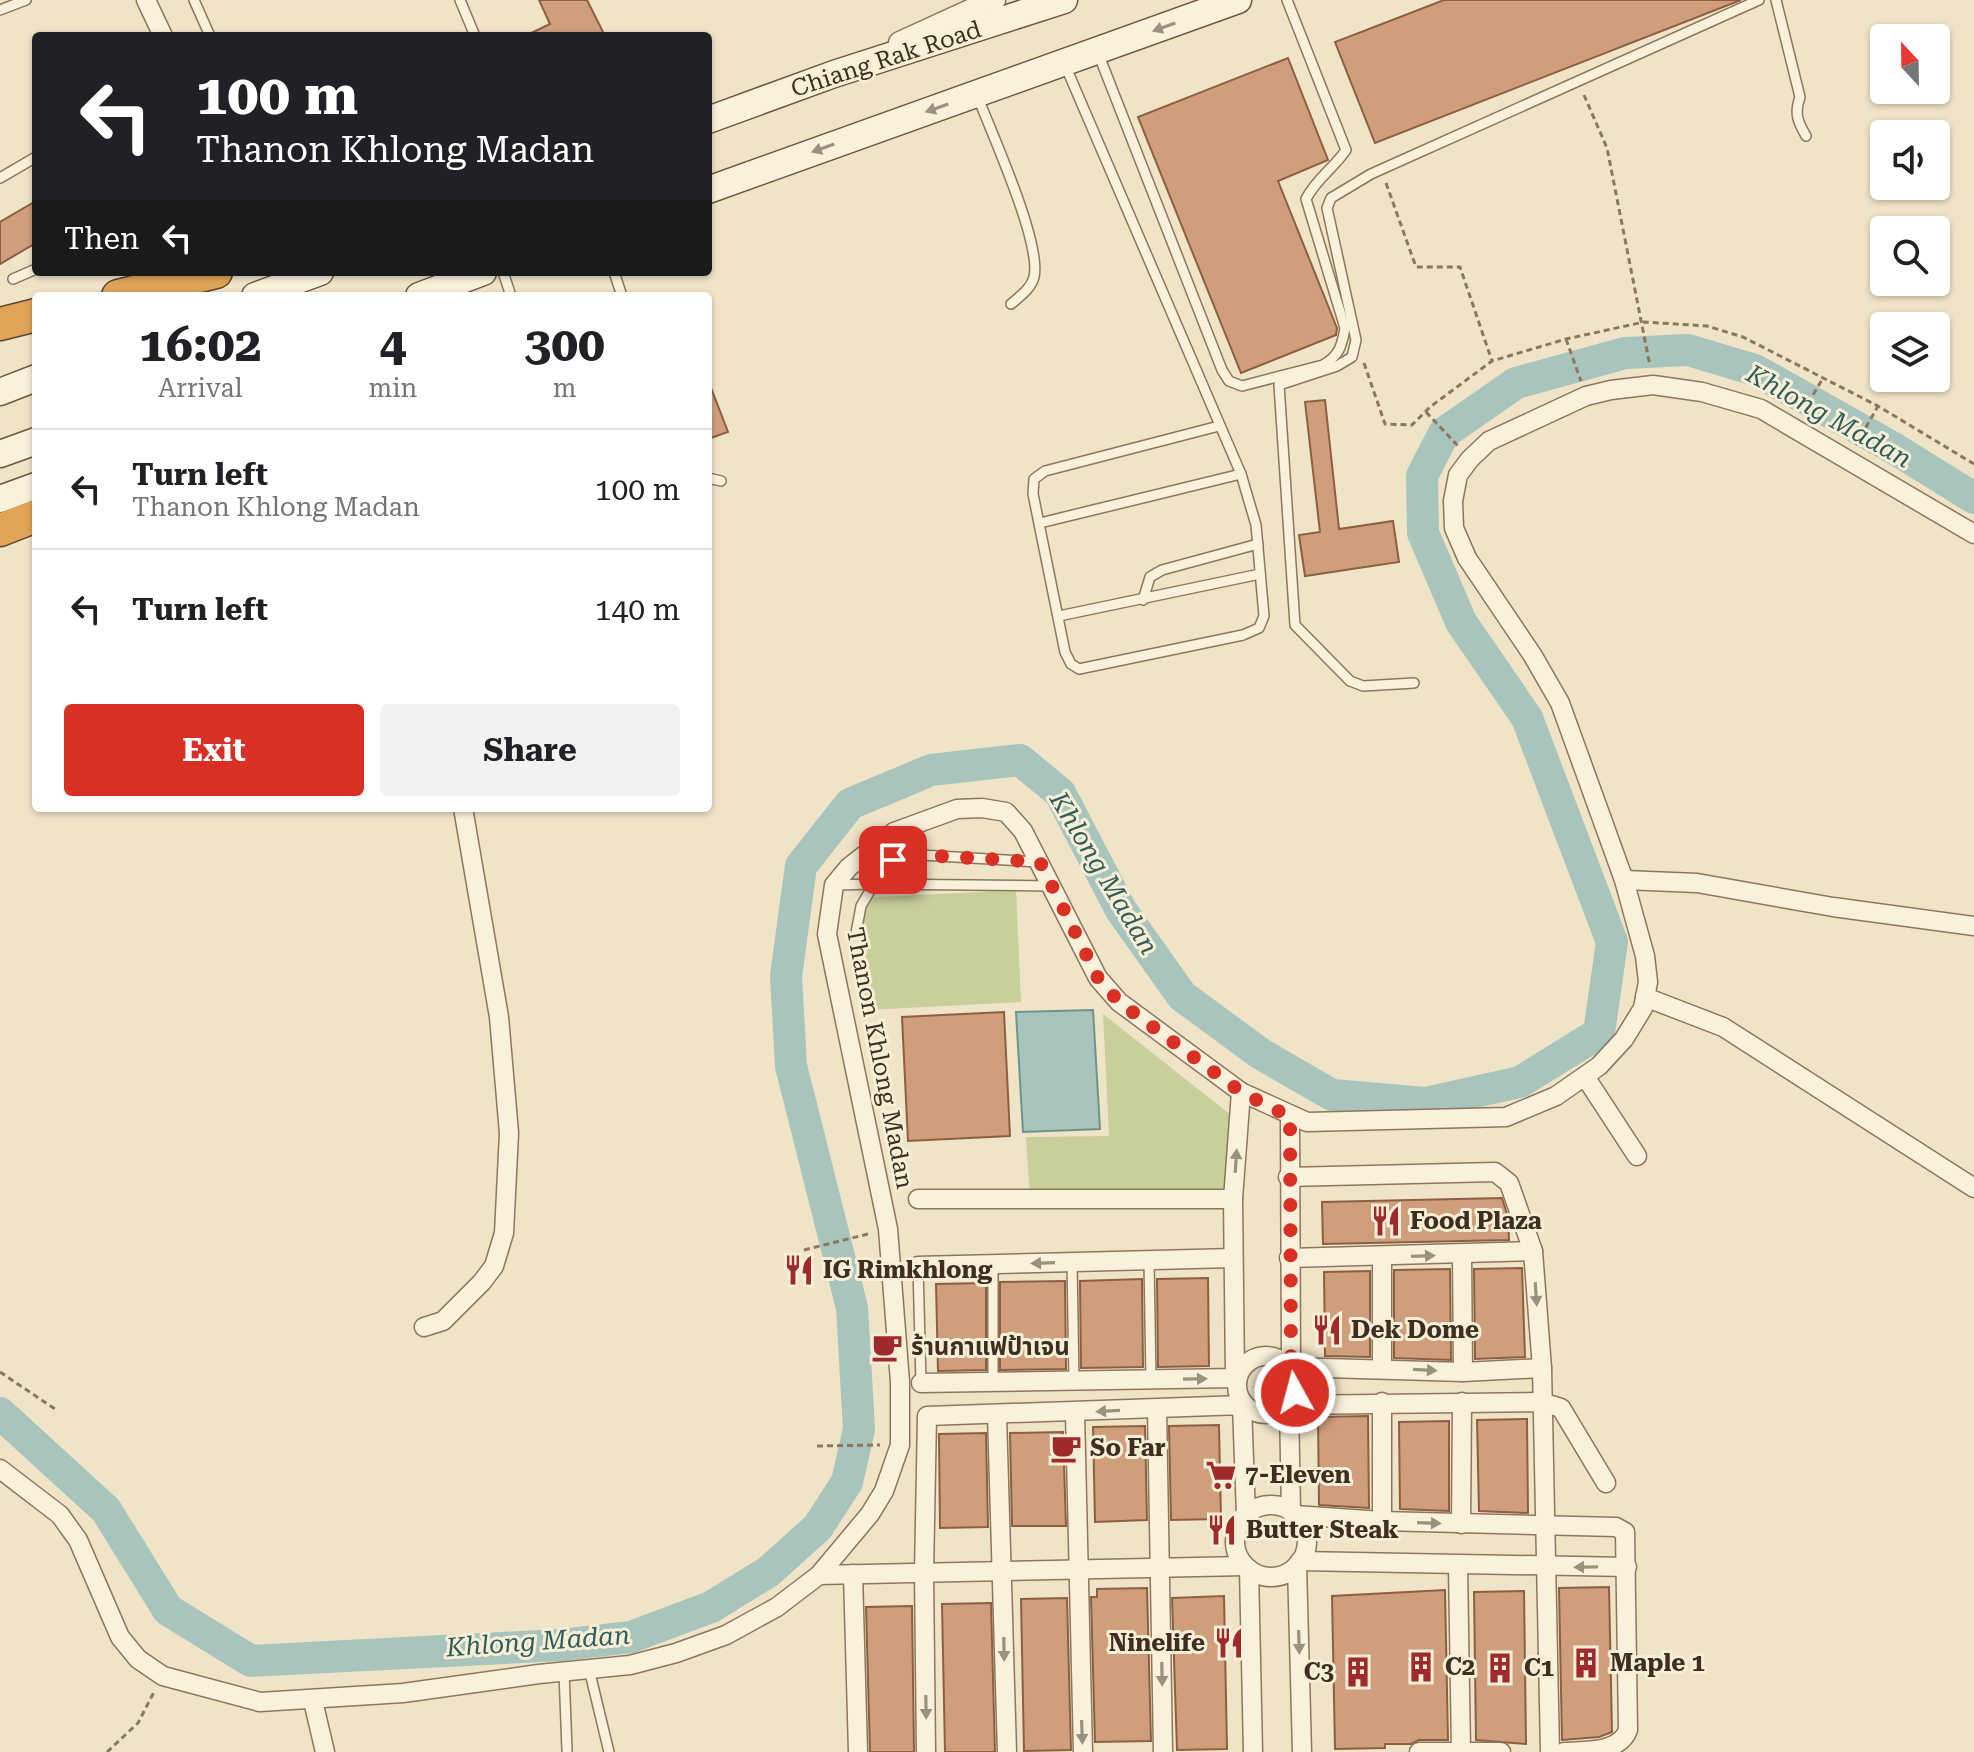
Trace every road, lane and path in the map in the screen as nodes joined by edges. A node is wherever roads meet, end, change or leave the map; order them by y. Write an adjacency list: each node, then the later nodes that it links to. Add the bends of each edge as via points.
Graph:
1 (26, 0): 11 (lane)
2 (146, 0): 12 (street)
3 (194, 0): 13 (lane)
4 (460, 0): 14 (lane)
5 (994, 0): 17 (street)
6 (1064, 0): 17 (main road, Chiang Rak Road)
7 (1238, 0): 15 (main road, one-way to 15)
8 (1287, 0): 15 (lane, via 1346,150 1306,199 1345,328 1341,348 1323,365 1242,386 1229,381)
9 (1759, 0): 18 (lane)
10 (1776, 0): 21 (lane, via 1800,97 1797,120)
11 (0, 10)
12 (161, 32)
13 (208, 32)
14 (473, 32)
15 (1097, 51): 16 (main road)
16 (1063, 63): 19 (main road); 49 (lane)
17 (834, 74): 20 (main road, Chiang Rak Road)
18 (1578, 81): 23 (lane); 41 (path, via 1607,148)
19 (977, 94): 25 (main road, one-way to 25); 36 (lane, via 1031,240 1035,275)
20 (712, 119)
21 (1806, 136)
22 (32, 159): 24 (lane)
23 (1381, 170): 40 (path, via 1416,267 1460,267); 67 (lane, via 1331,198 1327,208 1354,328 1352,357 1286,381 1278,393 1295,625 1350,681 1363,686)
24 (0, 178)
25 (712, 189)
26 (32, 271): 31 (lane)
27 (196, 276): 32 (highway)
28 (309, 276): 33 (main road)
29 (472, 276): 34 (main road)
30 (496, 276): 35 (main road)
31 (13, 279)
32 (126, 290)
33 (266, 292)
34 (430, 292)
35 (468, 292)
36 (1011, 304)
37 (32, 316): 38 (highway)
38 (0, 324)
39 (1566, 339): 44 (path)
40 (1492, 361)
41 (1651, 370)
42 (1823, 378): 48 (path)
43 (32, 380): 45 (main road)
44 (1583, 388)
45 (0, 392)
46 (1878, 406): 52 (path)
47 (1428, 413): 51 (path)
48 (1798, 420)
49 (1219, 426): 54 (lane); 60 (lane, via 1045,471 1034,479)
50 (32, 442): 53 (main road)
51 (1460, 447)
52 (1853, 450)
53 (0, 454)
54 (1241, 474): 60 (lane); 63 (lane)
55 (712, 479): 56 (lane)
56 (721, 481)
57 (32, 487): 58 (main road)
58 (0, 499)
59 (32, 518): 61 (highway)
60 (1040, 523): 66 (lane)
61 (0, 530)
62 (1974, 534): 70 (street, via 1761,409 1702,392 1653,385 1586,396 1489,441 1470,459 1458,475 1454,528 1467,558 1560,703)
63 (1258, 544): 64 (lane); 65 (lane, via 1162,570 1150,577)
64 (1260, 574): 65 (lane); 66 (lane, via 1264,616 1259,628 1090,669 1071,664)
65 (1143, 600): 66 (lane)
66 (1059, 616)
67 (1414, 683)
68 (464, 812): 96 (street, via 500,1032 509,1133 504,1233 494,1266 482,1282 443,1321)
69 (1040, 862): 71 (lane, via 905,854 893,860); 72 (street, via 1006,812 957,809 894,832); 73 (street)
70 (1624, 880): 74 (street, via 1697,883); 76 (street, via 1645,956)
71 (874, 884): 72 (lane); 73 (lane); 75 (lane, via 861,906)
72 (834, 885): 135 (street, Thanon Khlong Madan, via 827,934 884,1199 901,1417 900,1445 884,1491)
73 (1052, 886): 78 (street, via 1098,978 1119,1002)
74 (1974, 926)
75 (856, 933)
76 (1645, 997): 77 (street, via 1624,1039); 82 (street, via 1723,1027)
77 (1586, 1078): 79 (street, via 1506,1117 1326,1123); 80 (street)
78 (1241, 1092): 79 (street); 84 (street, one-way to 78)
79 (1290, 1117): 81 (street)
80 (1637, 1156)
81 (1288, 1177): 87 (street, via 1495,1172 1509,1183); 91 (street)
82 (1974, 1188)
83 (918, 1199): 84 (street)
84 (1233, 1199): 90 (street)
85 (871, 1233): 86 (path)
86 (804, 1250)
87 (1533, 1251): 88 (street); 99 (street, one-way to 99)
88 (1462, 1255): 89 (street, one-way to 88); 100 (street)
89 (1382, 1257): 91 (street); 98 (street)
90 (1233, 1258): 92 (street); 102 (street)
91 (1289, 1258): 97 (street)
92 (1149, 1260): 93 (street); 103 (lane)
93 (1072, 1262): 94 (street, one-way to 94); 104 (lane)
94 (993, 1264): 95 (street); 105 (lane)
95 (918, 1266): 106 (lane)
96 (424, 1327)
97 (1291, 1367): 98 (street); 102 (street, via 1281,1360 1251,1362); 111 (street, via 1296,1381)
98 (1382, 1368): 100 (street, one-way to 100)
99 (1542, 1368): 100 (street); 109 (street)
100 (1463, 1372)
101 (1, 1375): 113 (path)
102 (1235, 1378): 103 (street, one-way to 102); 110 (street)
103 (1151, 1380): 104 (street)
104 (1074, 1381): 105 (street)
105 (993, 1382): 106 (street)
106 (921, 1383)
107 (1382, 1402): 108 (street); 111 (street); 122 (street)
108 (1462, 1402): 109 (street); 123 (street)
109 (1542, 1402): 119 (street, via 1561,1408); 124 (street)
110 (1242, 1405): 111 (street, via 1272,1412); 112 (street); 121 (street)
111 (1289, 1405): 120 (street)
112 (1157, 1409): 114 (street, one-way to 114); 129 (street)
113 (58, 1411)
114 (1075, 1413): 115 (street); 131 (street)
115 (997, 1415): 132 (street); 133 (street, via 927,1416)
116 (882, 1445): 117 (path)
117 (817, 1446)
118 (0, 1469): 138 (street, Thanon Khlong Madan, via 60,1515 78,1540 120,1637 138,1659)
119 (1606, 1483)
120 (1293, 1513): 121 (street, via 1265,1505); 122 (street); 125 (street, via 1302,1523 1306,1542)
121 (1246, 1515): 127 (street, via 1235,1548)
122 (1382, 1521): 123 (street, one-way to 123)
123 (1461, 1524): 124 (street)
124 (1546, 1526): 128 (street, via 1616,1527 1625,1532); 130 (street)
125 (1298, 1563): 126 (street); 127 (street, via 1274,1576); 151 (street, one-way to 151)
126 (1458, 1566): 130 (street); 141 (street)
127 (1247, 1567): 129 (street); 150 (street)
128 (1627, 1567): 130 (street, one-way to 130); 155 (street, via 1625,1741 1615,1750)
129 (1160, 1568): 131 (street); 149 (street, one-way to 149)
130 (1544, 1568): 154 (street)
131 (1077, 1570): 132 (street); 148 (street, one-way to 148)
132 (1003, 1571): 133 (street); 147 (street, one-way to 147)
133 (924, 1573): 134 (street); 146 (street, one-way to 146)
134 (853, 1574): 135 (street); 145 (street)
135 (819, 1575): 136 (street, Thanon Khlong Madan, via 777,1607 726,1635 630,1665)
136 (589, 1669): 137 (street, Thanon Khlong Madan); 144 (lane)
137 (564, 1672): 139 (street, Thanon Khlong Madan); 140 (lane)
138 (163, 1676): 139 (street, Thanon Khlong Madan, via 260,1702); 142 (path, via 138,1723)
139 (313, 1701): 143 (street)
140 (567, 1750)
141 (1461, 1751): 152 (street); 153 (street)
142 (107, 1752)
143 (325, 1752)
144 (609, 1752)
145 (858, 1752)
146 (926, 1752)
147 (1007, 1752)
148 (1083, 1752)
149 (1163, 1752)
150 (1253, 1752)
151 (1302, 1752)
152 (1419, 1752)
153 (1501, 1752)
154 (1550, 1752)
155 (1564, 1752)

